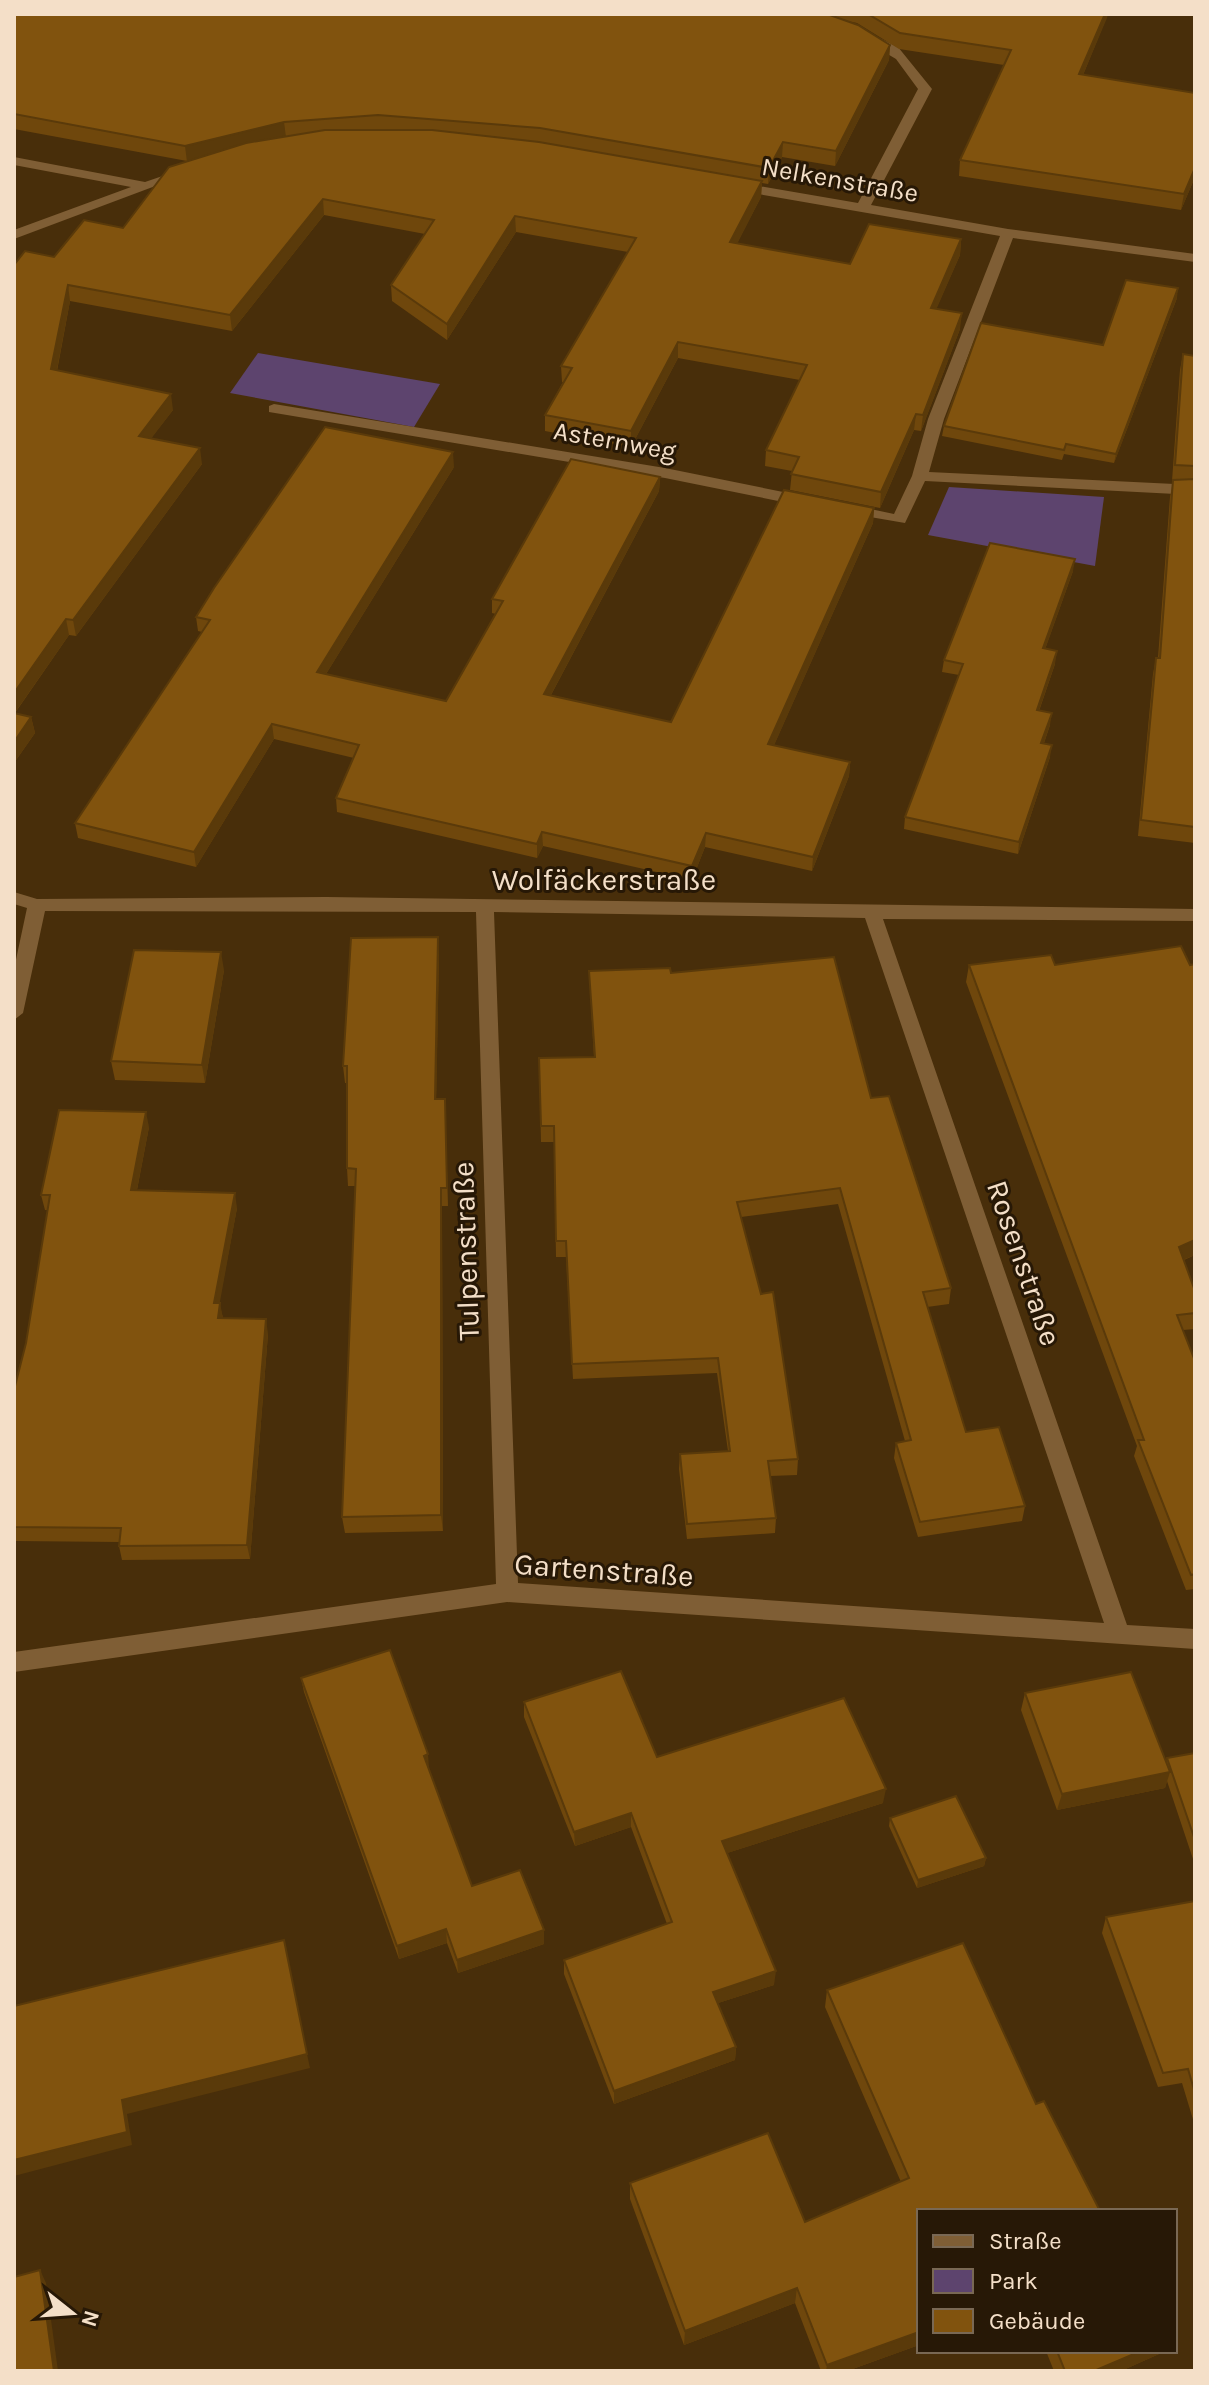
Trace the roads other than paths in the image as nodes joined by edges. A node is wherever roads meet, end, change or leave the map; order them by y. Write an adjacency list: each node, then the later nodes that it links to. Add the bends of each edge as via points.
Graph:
1 (858, 33): 6 (street, via 886,43 911,66 925,89)
2 (14, 161): 5 (street)
3 (200, 167): 5 (street)
4 (718, 183): 6 (street, Nelkenstraße)
5 (142, 185): 8 (street)
6 (862, 208): 7 (street, Nelkenstraße)
7 (1008, 233): 9 (street, Nelkenstraße); 11 (street, Asternweg, via 936,419)
8 (14, 235)
9 (1195, 258)
10 (274, 409): 11 (street, Asternweg, via 665,473 899,520)
11 (920, 476): 12 (street)
12 (1195, 490)
13 (14, 898): 14 (street, Wolfäckerstraße)
14 (37, 905): 15 (street, Wolfäckerstraße, via 230,902); 18 (street)
15 (485, 908): 16 (street, Wolfäckerstraße); 19 (street, Tulpenstraße)
16 (871, 910): 17 (street, Wolfäckerstraße); 20 (street, Rosenstraße)
17 (1195, 915)
18 (14, 1013)
19 (507, 1592): 20 (street, Gartenstraße); 22 (street, Gartenstraße)
20 (1120, 1636): 21 (street, Gartenstraße)
21 (1195, 1639)
22 (14, 1662)

